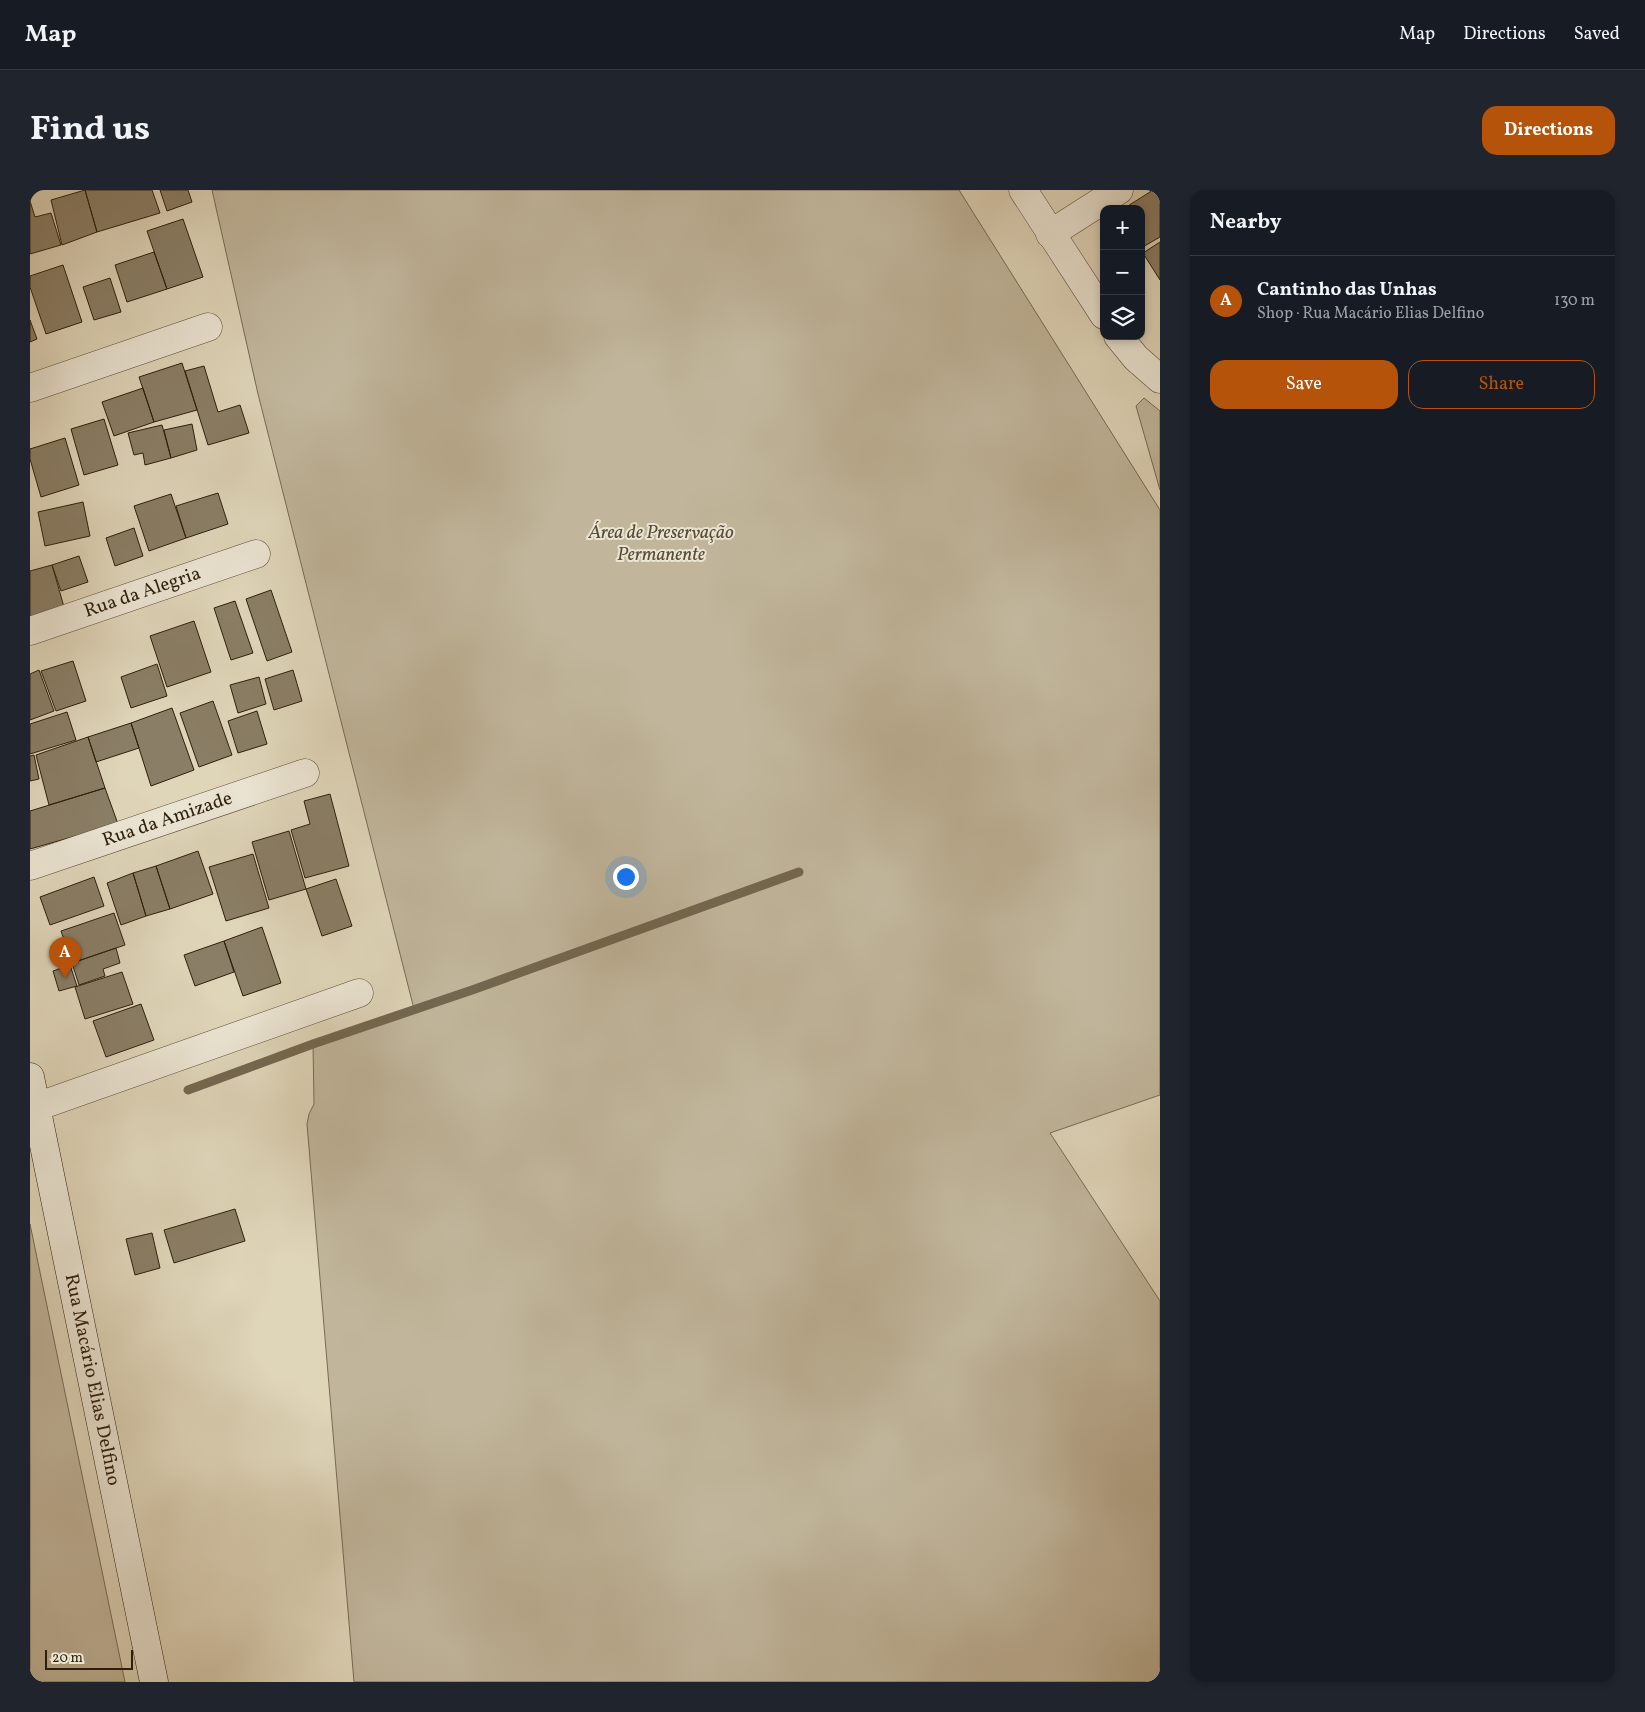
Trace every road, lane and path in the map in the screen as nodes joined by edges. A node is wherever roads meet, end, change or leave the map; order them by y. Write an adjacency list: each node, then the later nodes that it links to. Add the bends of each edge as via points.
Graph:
1 (1023, 190): 3 (street)
2 (1119, 190): 3 (street)
3 (1050, 234): 4 (street)
4 (1100, 309)
5 (208, 327): 8 (street)
6 (1121, 340): 7 (street)
7 (1160, 379)
8 (30, 388)
9 (256, 554): 10 (street, Rua da Alegria)
10 (30, 631)
11 (305, 773): 12 (street, Rua da Amizade)
12 (30, 866)
13 (359, 993): 15 (street)
14 (30, 1077): 15 (street, Rua Macário Elias Delfino)
15 (36, 1107): 16 (street, Rua Macário Elias Delfino)
16 (154, 1682)

